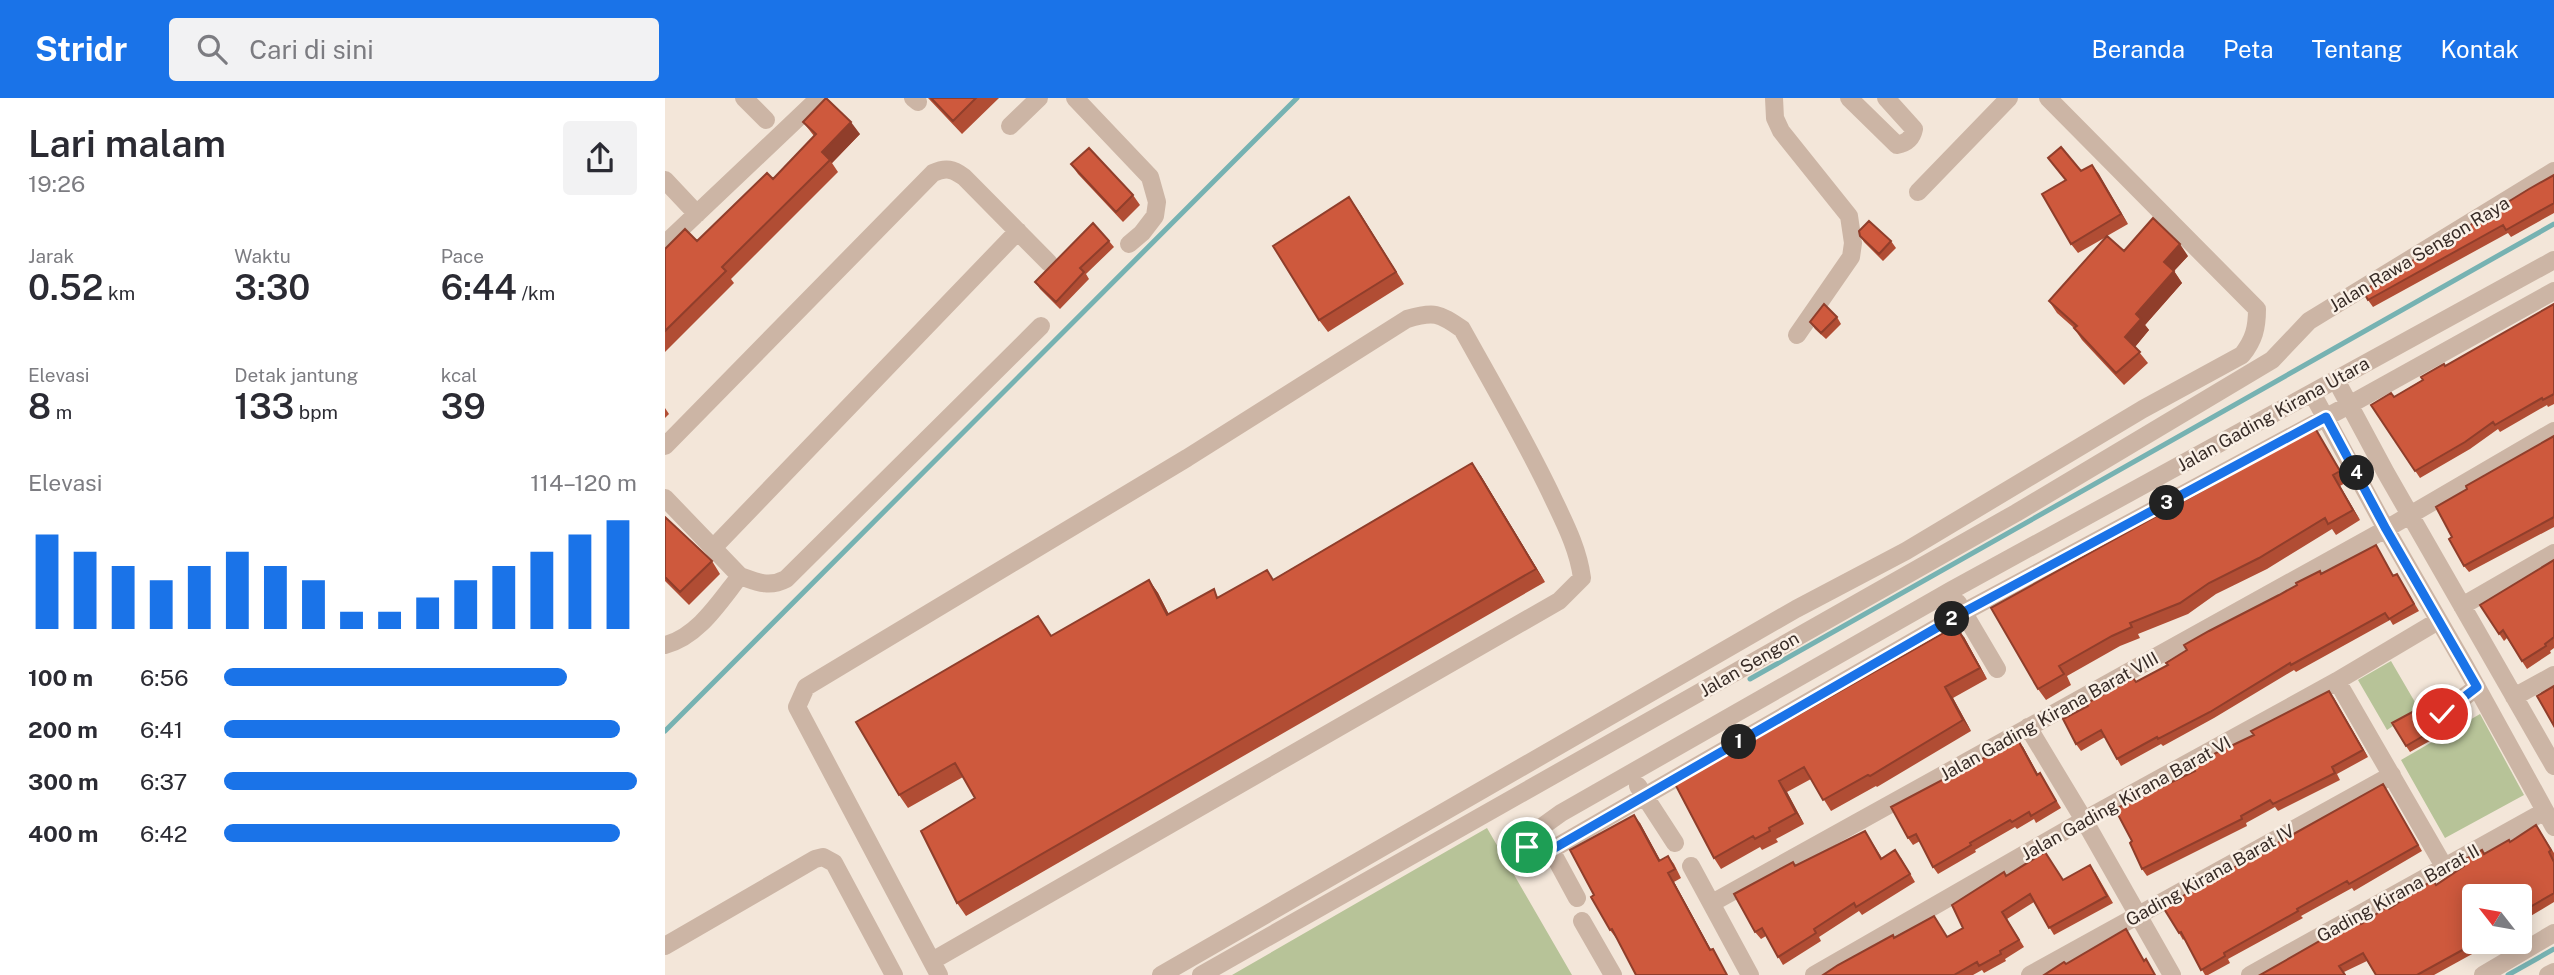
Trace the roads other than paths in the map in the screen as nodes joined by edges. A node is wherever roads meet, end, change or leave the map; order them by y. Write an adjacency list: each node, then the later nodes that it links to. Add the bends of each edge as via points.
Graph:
1 (744, 98): 10 (street)
2 (819, 98): 15 (street)
3 (1039, 98): 11 (street)
4 (1075, 98): 18 (street, via 1150,177 1157,202 1155,216)
5 (1774, 98): 23 (street, via 1781,131 1849,216 1853,243 1851,257)
6 (1850, 98): 7 (street, via 1897,145 1905,144 1914,129)
7 (1886, 98)
8 (2009, 98): 14 (street)
9 (2048, 98): 71 (street, via 2257,309 2256,330 2242,355)
10 (767, 120)
11 (1010, 126)
12 (2554, 171): 24 (street, Jalan Rawa Sengon Raya, via 2309,321)
13 (665, 180): 15 (street)
14 (1918, 192)
15 (697, 214): 17 (street)
16 (1018, 231): 20 (street); 30 (street, via 964,177 946,169 933,173); 34 (street)
17 (665, 244)
18 (1129, 244)
19 (2554, 260): 25 (street, Jalan Gading Kirana Utara)
20 (1049, 263)
21 (2554, 291): 27 (street, Jalan Gading Kirana Utara)
22 (1041, 326): 36 (street, via 786,579 767,584)
23 (1797, 335)
24 (2289, 343): 72 (street, Jalan Sengon, via 2272,360 2016,513)
25 (2336, 380): 26 (street, Jalan Gading Kirana Utara); 27 (street)
26 (2312, 393): 28 (street); 37 (street, Jalan Gading Kirana Utara)
27 (2349, 405): 28 (street, Jalan Gading Kirana Utara); 32 (street)
28 (2326, 417): 33 (street); 39 (street, Jalan Gading Kirana Utara)
29 (2554, 431): 32 (street, Jalan Gading Kirana Barat VIII)
30 (665, 446)
31 (665, 498): 34 (street)
32 (2410, 514): 33 (street, Jalan Gading Kirana Barat VIII); 38 (street)
33 (2386, 529): 40 (street); 50 (street, Jalan Gading Kirana Barat VIII)
34 (713, 548): 36 (street)
35 (2554, 553): 38 (street)
36 (740, 576): 41 (street, via 694,629)
37 (1952, 590): 39 (street); 52 (street, Jalan Gading Kirana Utara)
38 (2462, 606): 42 (street)
39 (1964, 612): 44 (street); 54 (street, Jalan Gading Kirana Utara)
40 (2438, 621): 43 (street); 46 (street, Jalan Gading Kirana Barat VI)
41 (665, 645)
42 (2488, 651): 43 (street); 48 (street)
43 (2464, 664): 47 (street)
44 (1997, 669)
45 (2554, 675): 48 (street)
46 (2337, 681): 53 (street); 56 (street, Jalan Gading Kirana Barat VI)
47 (2477, 687): 49 (street); 55 (street)
48 (2514, 697): 51 (street)
49 (2442, 714)
50 (2028, 727): 56 (street); 63 (street, Jalan Gading Kirana Barat VIII)
51 (2554, 766)
52 (1631, 774): 54 (street); 59 (street, Jalan Gading Kirana Utara, via 1545,823 1527,847 1537,853)
53 (2392, 775): 61 (street); 64 (street, Gading Kirana Barat IV)
54 (1644, 796): 58 (street); 59 (street, Jalan Gading Kirana Utara)
55 (2545, 811): 57 (street); 61 (street, Gading Kirana Barat II)
56 (2084, 820): 64 (street); 75 (street, Jalan Gading Kirana Barat VI)
57 (2554, 827)
58 (1675, 843)
59 (1551, 850): 62 (street)
60 (1692, 866): 63 (street)
61 (2445, 868): 78 (street, Gading Kirana Barat II)
62 (1577, 898)
63 (1712, 903): 74 (street)
64 (2138, 914): 76 (street, Gading Kirana Barat IV); 77 (street)
65 (1582, 921): 73 (street)
66 (2554, 933): 79 (street)
67 (665, 946): 70 (street, via 823,857 834,863)
68 (936, 968): 68 (street, via 797,707 806,687 1187,458 1407,318 1428,313 1443,316 1462,329 1564,522 1581,578 1559,601)
69 (2554, 972): 80 (street)
70 (894, 975)
71 (1161, 975)
72 (1201, 975)
73 (1613, 975)
74 (1750, 975)
75 (1814, 975)
76 (2030, 975)
77 (2172, 975)
78 (2250, 975)
79 (2483, 975)
80 (2549, 975)

